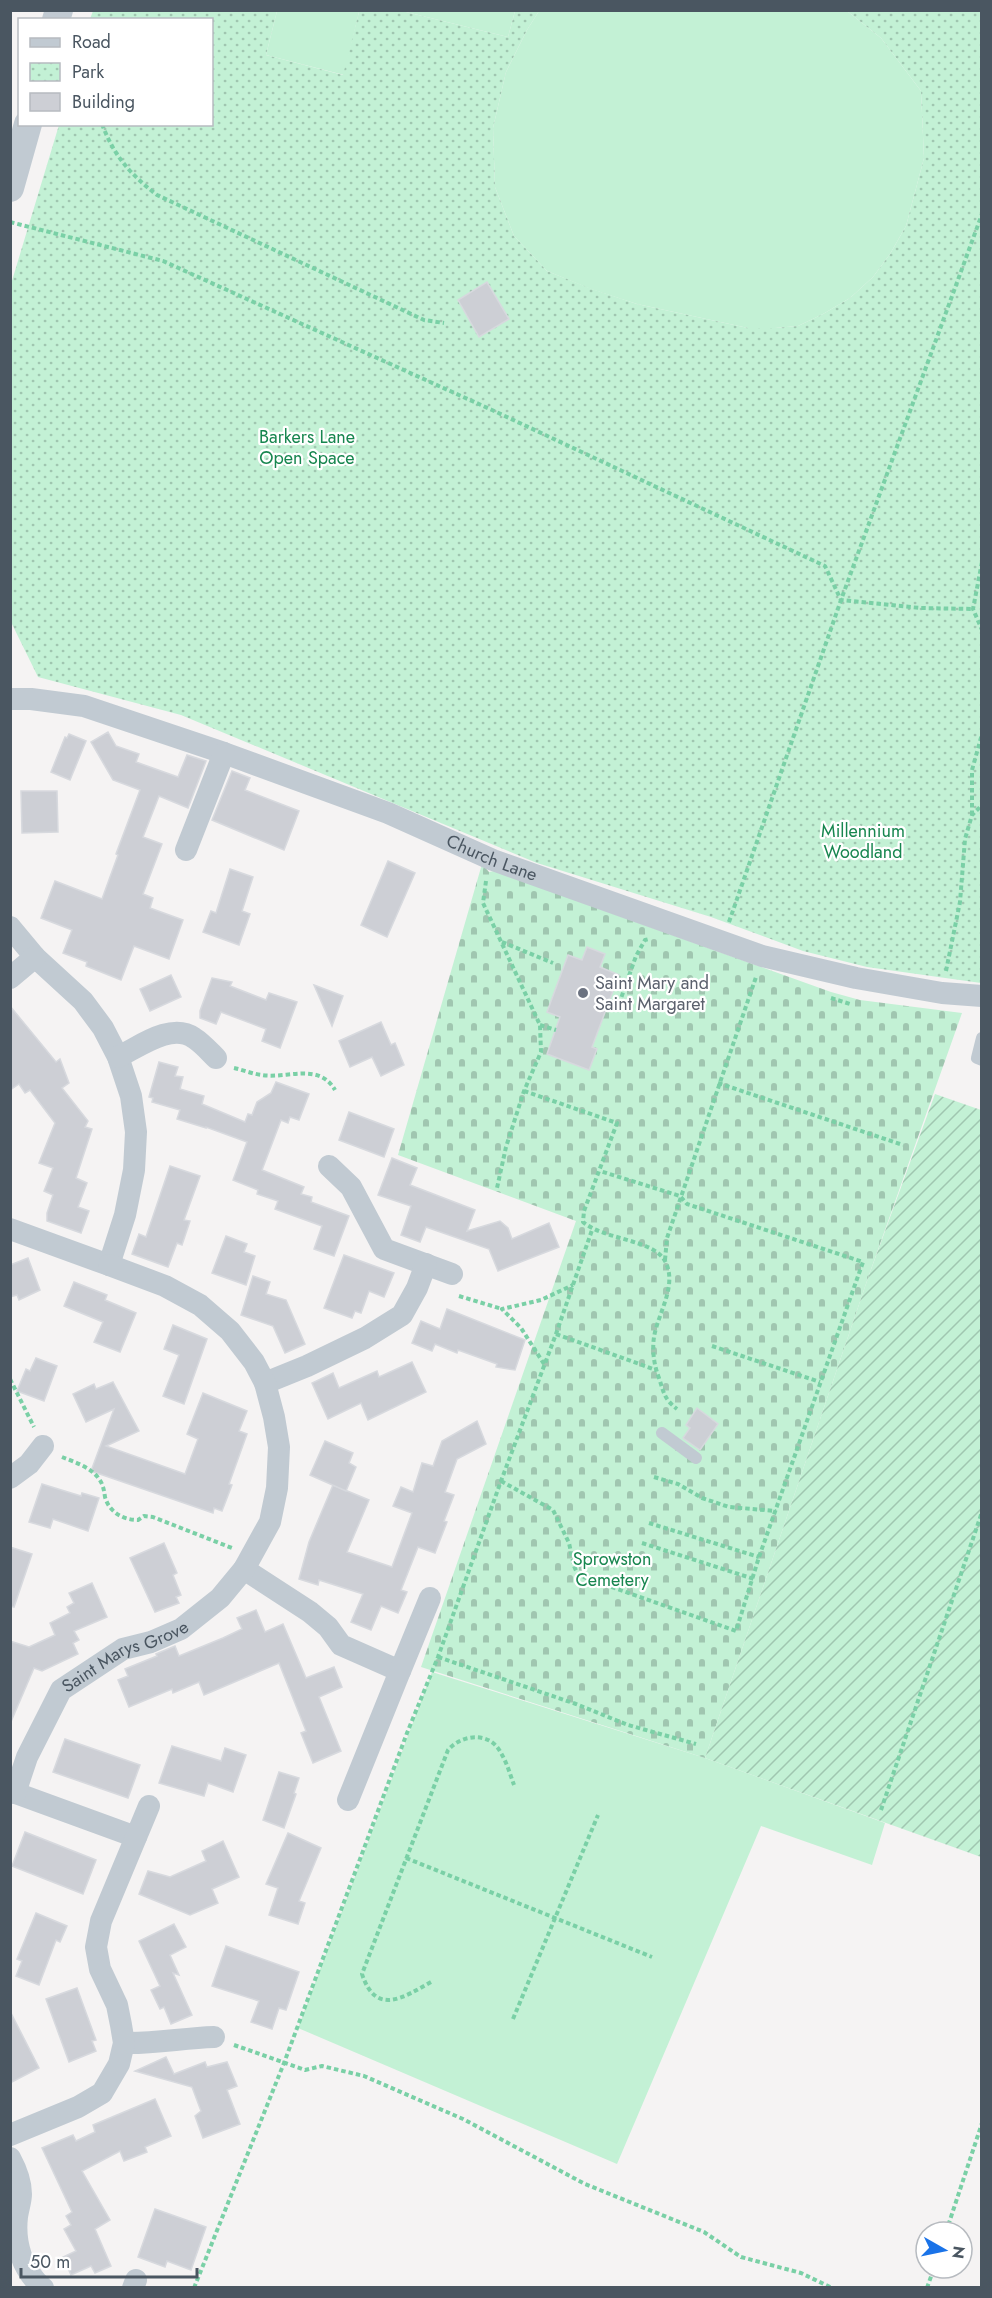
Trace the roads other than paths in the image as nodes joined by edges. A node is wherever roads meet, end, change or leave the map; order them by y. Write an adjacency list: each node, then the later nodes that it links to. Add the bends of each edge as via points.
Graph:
1 (27, 126): 2 (street)
2 (11, 186)
3 (10, 699): 4 (street, Church Lane, via 84,706)
4 (224, 753): 5 (street); 9 (street, Church Lane, via 388,813 493,860 762,956 856,978)
5 (186, 850)
6 (10, 927): 7 (street)
7 (35, 957): 8 (street); 11 (street, via 83,1001)
8 (10, 978)
9 (981, 996)
10 (981, 1038): 13 (lane, via 977,1058)
11 (118, 1057): 12 (street, via 166,1034 181,1032 194,1037); 17 (street, via 131,1096 136,1132 134,1170 125,1215)
12 (216, 1058)
13 (981, 1060)
14 (329, 1166): 16 (street, via 351,1187 384,1249)
15 (10, 1229): 17 (street, Saint Marys Grove)
16 (426, 1264): 18 (street); 19 (street, via 402,1315 365,1338)
17 (109, 1265): 19 (street, Saint Marys Grove, via 165,1286 200,1305 230,1332)
18 (452, 1274)
19 (265, 1383): 24 (street, Saint Marys Grove, via 279,1447 277,1488 270,1522)
20 (662, 1433): 22 (lane)
21 (43, 1446): 23 (street, via 29,1464)
22 (696, 1458)
23 (10, 1478)
24 (240, 1559): 26 (street, via 328,1627 341,1645); 27 (street, Saint Marys Grove, via 220,1598 181,1629 123,1649 61,1690)
25 (430, 1598): 26 (street)
26 (400, 1671): 28 (street)
27 (13, 1792): 30 (street, Saint Marys Grove)
28 (348, 1800)
29 (148, 1806): 30 (street)
30 (136, 1837): 32 (street, via 101,1921 96,1947 100,1969 117,2005)
31 (214, 2037): 32 (street)
32 (124, 2043): 33 (street, via 119,2064 102,2093)
33 (10, 2135)
34 (10, 2158): 35 (street, via 21,2193 16,2242 23,2263)
35 (43, 2288)

